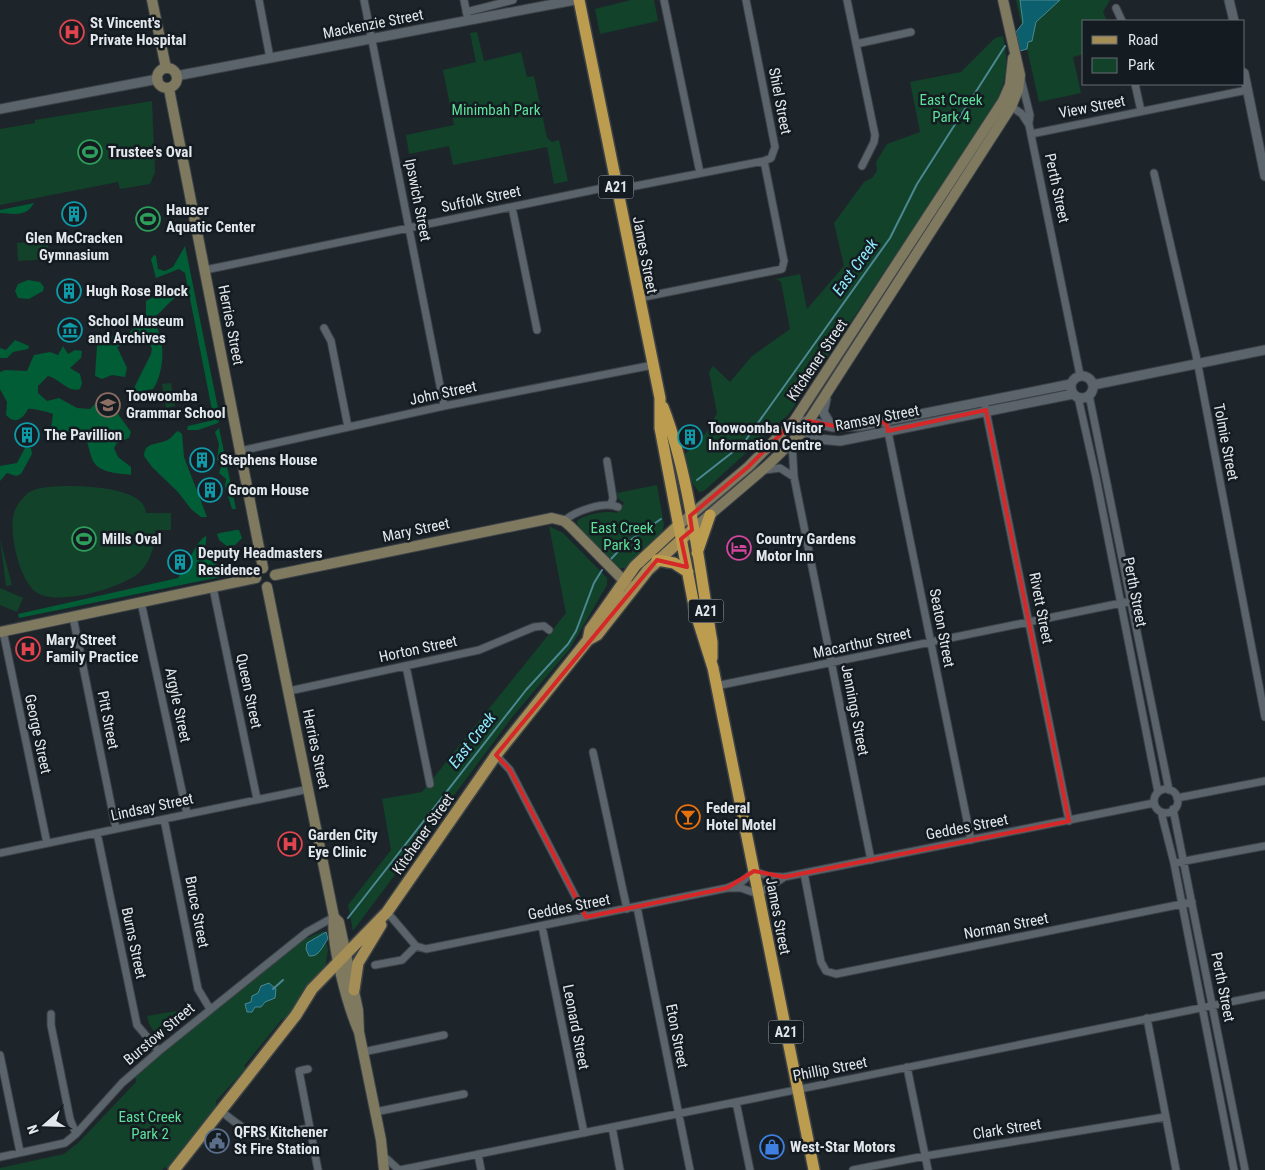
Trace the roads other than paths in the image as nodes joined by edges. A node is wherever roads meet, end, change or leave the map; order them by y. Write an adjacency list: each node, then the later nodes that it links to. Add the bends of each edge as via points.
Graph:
1 (152, 0): 21 (main road)
2 (259, 0): 20 (street)
3 (364, 0): 17 (street, Ipswich Street)
4 (464, 0): 13 (street)
5 (513, 0): 13 (street, Mackenzie Street)
6 (577, 0): 13 (street, Mackenzie Street); 39 (highway, James Street / A21)
7 (664, 0): 36 (street)
8 (746, 0): 34 (street, Shiel Street, via 775,147 771,158)
9 (847, 0): 18 (street)
10 (1003, 0): 19 (main road, Perth Street)
11 (1230, 0): 15 (street)
12 (1116, 8): 14 (street)
13 (467, 16): 17 (street, Mackenzie Street)
14 (1122, 20)
15 (1234, 20)
16 (911, 32): 18 (street)
17 (371, 39): 20 (street, Mackenzie Street); 41 (street, Ipswich Street)
18 (856, 44): 35 (street, via 875,135)
19 (1014, 52): 23 (main road, Perth Street); 29 (main road, Kitchener Street)
20 (270, 58): 22 (street, Mackenzie Street)
21 (166, 68): 22 (main road, via 172,69); 25 (main road, via 160,72)
22 (176, 76): 27 (main road, via 176,83)
23 (1020, 78): 29 (main road, Kitchener Street); 32 (street, Perth Street, via 1030,115)
24 (1245, 79): 28 (street)
25 (158, 80): 27 (main road, via 162,87); 30 (street)
26 (1135, 85): 31 (street)
27 (168, 89): 42 (main road, Herries Street)
28 (1247, 90): 31 (street, View Street); 38 (street)
29 (1007, 104): 32 (street, via 1022,114); 46 (main road, Kitchener Street)
30 (0, 109)
31 (1141, 111): 33 (street, View Street)
32 (1029, 125): 33 (street, Perth Street)
33 (1030, 134): 50 (street, Perth Street)
34 (764, 161): 36 (street, Suffolk Street); 43 (street, via 784,261 782,269)
35 (862, 166)
36 (700, 173): 39 (street, Suffolk Street)
37 (1154, 173): 48 (street, Tolmie Street)
38 (1265, 176)
39 (616, 188): 40 (street, Suffolk Street); 43 (highway, James Street / A21)
40 (512, 207): 41 (street, Suffolk Street); 45 (street)
41 (409, 229): 42 (street, Suffolk Street); 57 (street, Ipswich Street)
42 (205, 270): 66 (main road, Herries Street)
43 (639, 298): 49 (highway, James Street / A21)
44 (324, 328): 61 (street, via 331,341)
45 (537, 330)
46 (859, 334): 53 (main road, Kitchener Street); 59 (main road, Kitchener Street)
47 (1265, 350): 48 (street)
48 (1197, 364): 52 (street); 103 (street, Tolmie Street)
49 (653, 365): 56 (highway, James Street / A21); 57 (street, John Street)
50 (1080, 375): 51 (street); 52 (street, via 1088,377)
51 (1071, 384): 55 (street); 58 (street, Ramsay Street)
52 (1093, 385): 54 (street)
53 (827, 394): 60 (main road, Kitchener Street); 63 (street, via 823,412)
54 (1089, 395): 55 (street); 69 (street, Perth Street)
55 (1076, 396): 58 (street, Ramsay Street); 69 (street, Perth Street)
56 (660, 398): 72 (highway, James Street / A21, via 670,426); 74 (highway, James Street / A21, via 660,428)
57 (444, 406): 61 (street, John Street)
58 (985, 406): 62 (street, Ramsay Street); 93 (street, Rivett Street)
59 (794, 420): 60 (street, Ramsay Street); 64 (street); 72 (main road, Kitchener Street, via 748,467)
60 (808, 421): 63 (street, Ramsay Street); 64 (main road, Kitchener Street)
61 (348, 427): 66 (street, John Street)
62 (887, 427): 63 (street, Ramsay Street); 64 (street, Ramsay Street, via 840,441 818,440); 97 (street, Seaton Street)
63 (832, 428)
64 (801, 433): 65 (main road, Kitchener Street)
65 (792, 442): 68 (main road, Kitchener Street); 70 (street, Jennings Street)
66 (240, 451): 81 (main road, Herries Street)
67 (607, 461): 73 (street, Mary Street, via 614,506 570,515)
68 (763, 470): 70 (street, via 780,468); 71 (main road, Kitchener Street)
69 (1100, 476): 75 (street, Perth Street); 76 (street, Perth Street)
70 (794, 477): 98 (street, Jennings Street)
71 (710, 515): 77 (main road, Kitchener Street); 79 (highway)
72 (690, 516): 74 (main road, Kitchener Street); 77 (highway, James Street / A21)
73 (564, 521): 83 (main road, Mary Street, via 540,520); 85 (main road)
74 (679, 525): 78 (highway, James Street / A21); 85 (main road, Kitchener Street, via 641,560)
75 (1115, 526): 76 (street); 89 (street, Perth Street)
76 (1106, 527): 91 (street, Perth Street)
77 (692, 530): 78 (main road, Kitchener Street); 79 (highway, James Street / A21)
78 (681, 539): 80 (main road, Kitchener Street); 82 (highway, James Street / A21)
79 (696, 554): 100 (highway, James Street / A21, via 712,642)
80 (657, 560): 82 (highway, via 674,563); 88 (main road, Kitchener Street)
81 (263, 568): 83 (main road, via 269,568); 84 (main road, via 258,570)
82 (688, 572): 100 (highway, James Street / A21, via 704,644)
83 (275, 575): 86 (main road, via 274,582)
84 (256, 578): 86 (main road, via 259,585); 87 (main road)
85 (623, 582): 88 (main road); 96 (main road, Kitchener Street, via 590,630)
86 (267, 587): 102 (main road, Herries Street)
87 (213, 588): 90 (main road); 114 (street, Queen Street)
88 (633, 589): 96 (main road, Kitchener Street, via 597,634)
89 (1130, 600): 91 (street, Macarthur Street); 104 (street, Perth Street)
90 (141, 602): 92 (main road); 118 (street, Argyle Street)
91 (1122, 602): 93 (street, Macarthur Street); 105 (street, Perth Street)
92 (73, 617): 95 (main road); 121 (street, Pitt Street)
93 (1030, 622): 97 (street, Macarthur Street); 120 (street, Rivett Street)
94 (549, 630): 99 (street, Horton Street, via 544,626 534,627 479,650)
95 (1, 632): 124 (street, George Street)
96 (588, 640): 107 (main road, Kitchener Street)
97 (931, 642): 98 (street, Macarthur Street); 123 (street, Seaton Street)
98 (831, 663): 101 (street, Macarthur Street); 127 (street, Jennings Street)
99 (406, 666): 102 (street, Horton Street); 109 (street)
100 (713, 668): 101 (highway, James Street / A21)
101 (716, 686): 130 (highway, James Street / A21)
102 (289, 691): 110 (main road, Herries Street)
103 (1265, 717)
104 (1156, 724): 105 (street); 111 (street, Perth Street)
105 (1146, 726): 112 (street, Perth Street)
106 (593, 752): 138 (street)
107 (496, 755): 139 (main road, Kitchener Street); 141 (street, via 510,770)
108 (1265, 782): 113 (street)
109 (430, 784)
110 (309, 789): 114 (street, Lindsay Street); 140 (main road, Herries Street)
111 (1168, 790): 112 (street); 113 (street)
112 (1158, 792): 115 (street)
113 (1177, 798): 116 (street)
114 (258, 799): 118 (street, Lindsay Street)
115 (1154, 803): 117 (street); 120 (street, Geddes Street)
116 (1174, 809): 117 (street); 128 (street, Perth Street)
117 (1161, 812): 129 (street, Perth Street)
118 (187, 814): 119 (street, Lindsay Street)
119 (164, 819): 121 (street, Lindsay Street); 151 (street, Bruce Street, via 198,989)
120 (1069, 821): 123 (street, Geddes Street)
121 (116, 829): 122 (street, Lindsay Street)
122 (97, 833): 124 (street, Lindsay Street); 156 (street, Burns Street, via 137,1025)
123 (971, 840): 127 (street, Geddes Street)
124 (47, 843): 126 (street, Lindsay Street)
125 (1265, 846): 128 (street)
126 (0, 853)
127 (871, 860): 131 (street, Geddes Street)
128 (1184, 861): 129 (street); 135 (street, Perth Street)
129 (1174, 863): 136 (street, Perth Street)
130 (754, 871): 132 (street, Geddes Street); 133 (street, Geddes Street); 134 (highway, James Street / A21)
131 (804, 873): 132 (street, Geddes Street); 136 (street, Norman Street, via 821,962 826,971 836,974)
132 (784, 877): 134 (street, Geddes Street)
133 (727, 888): 134 (street, Geddes Street, via 741,888); 137 (street, Geddes Street)
134 (758, 894): 161 (highway, James Street / A21)
135 (1192, 902): 136 (street, Norman Street); 149 (street, Perth Street)
136 (1181, 904): 150 (street, Perth Street)
137 (637, 907): 138 (street, Geddes Street); 166 (street, Eton Street)
138 (627, 909): 141 (street, Geddes Street)
139 (387, 912): 143 (main road); 144 (street); 145 (main road, Kitchener Street)
140 (334, 917): 145 (main road, Herries Street, via 339,922); 151 (street, Burstow Street, via 307,932)
141 (586, 917): 142 (street, Geddes Street)
142 (542, 926): 144 (street, Geddes Street, via 432,948); 170 (street, Leonard Street)
143 (380, 928): 145 (main road, Kitchener Street); 147 (main road, via 358,963)
144 (416, 946): 146 (street, via 402,960)
145 (344, 962): 147 (main road, Herries Street); 154 (main road, Herries Street, via 353,1017); 164 (main road, Kitchener Street, via 312,990)
146 (375, 966)
147 (354, 990): 154 (main road, Herries Street)
148 (1265, 995): 149 (street, Phillip Street)
149 (1212, 1006): 150 (street, Phillip Street); 191 (street, Perth Street)
150 (1203, 1008): 153 (street, Phillip Street); 190 (street, Perth Street)
151 (210, 1009): 156 (street, Burstow Street)
152 (51, 1014): 171 (street, via 68,1110)
153 (1146, 1018): 159 (street, Phillip Street); 167 (street)
154 (359, 1032): 157 (main road, Herries Street)
155 (444, 1035): 157 (street)
156 (159, 1051): 171 (street, Burstow Street, via 122,1083)
157 (363, 1052): 165 (main road, Herries Street)
158 (0, 1055): 172 (street)
159 (907, 1067): 161 (street, Phillip Street); 174 (street)
160 (308, 1069): 169 (street, via 299,1071)
161 (797, 1089): 163 (street, Phillip Street); 186 (highway, James Street / A21)
162 (464, 1094): 165 (street)
163 (736, 1102): 166 (street, Phillip Street); 185 (street)
164 (221, 1111): 169 (street, via 246,1132 258,1136); 177 (main road, Kitchener Street)
165 (375, 1112): 176 (main road, Herries Street)
166 (679, 1114): 168 (street, Phillip Street); 184 (street, Eton Street)
167 (1165, 1117): 174 (street, Clark Street); 189 (street)
168 (612, 1127): 170 (street, Phillip Street); 183 (street)
169 (310, 1128): 178 (street)
170 (584, 1133): 173 (street, Phillip Street)
171 (76, 1134): 172 (street, Burstow Street, via 65,1143)
172 (20, 1152): 175 (street, Burstow Street)
173 (478, 1154): 181 (street, Phillip Street); 182 (street)
174 (925, 1156): 187 (street, Clark Street); 188 (street)
175 (0, 1157)
176 (385, 1163): 179 (street); 180 (main road, Herries Street); 181 (street, Phillip Street)
177 (174, 1170)
178 (318, 1170)
179 (377, 1170)
180 (390, 1170)
181 (399, 1170)
182 (481, 1170)
183 (620, 1170)
184 (690, 1170)
185 (750, 1170)
186 (814, 1170)
187 (853, 1170)
188 (928, 1170)
189 (1176, 1170)
190 (1234, 1170)
191 (1245, 1170)

